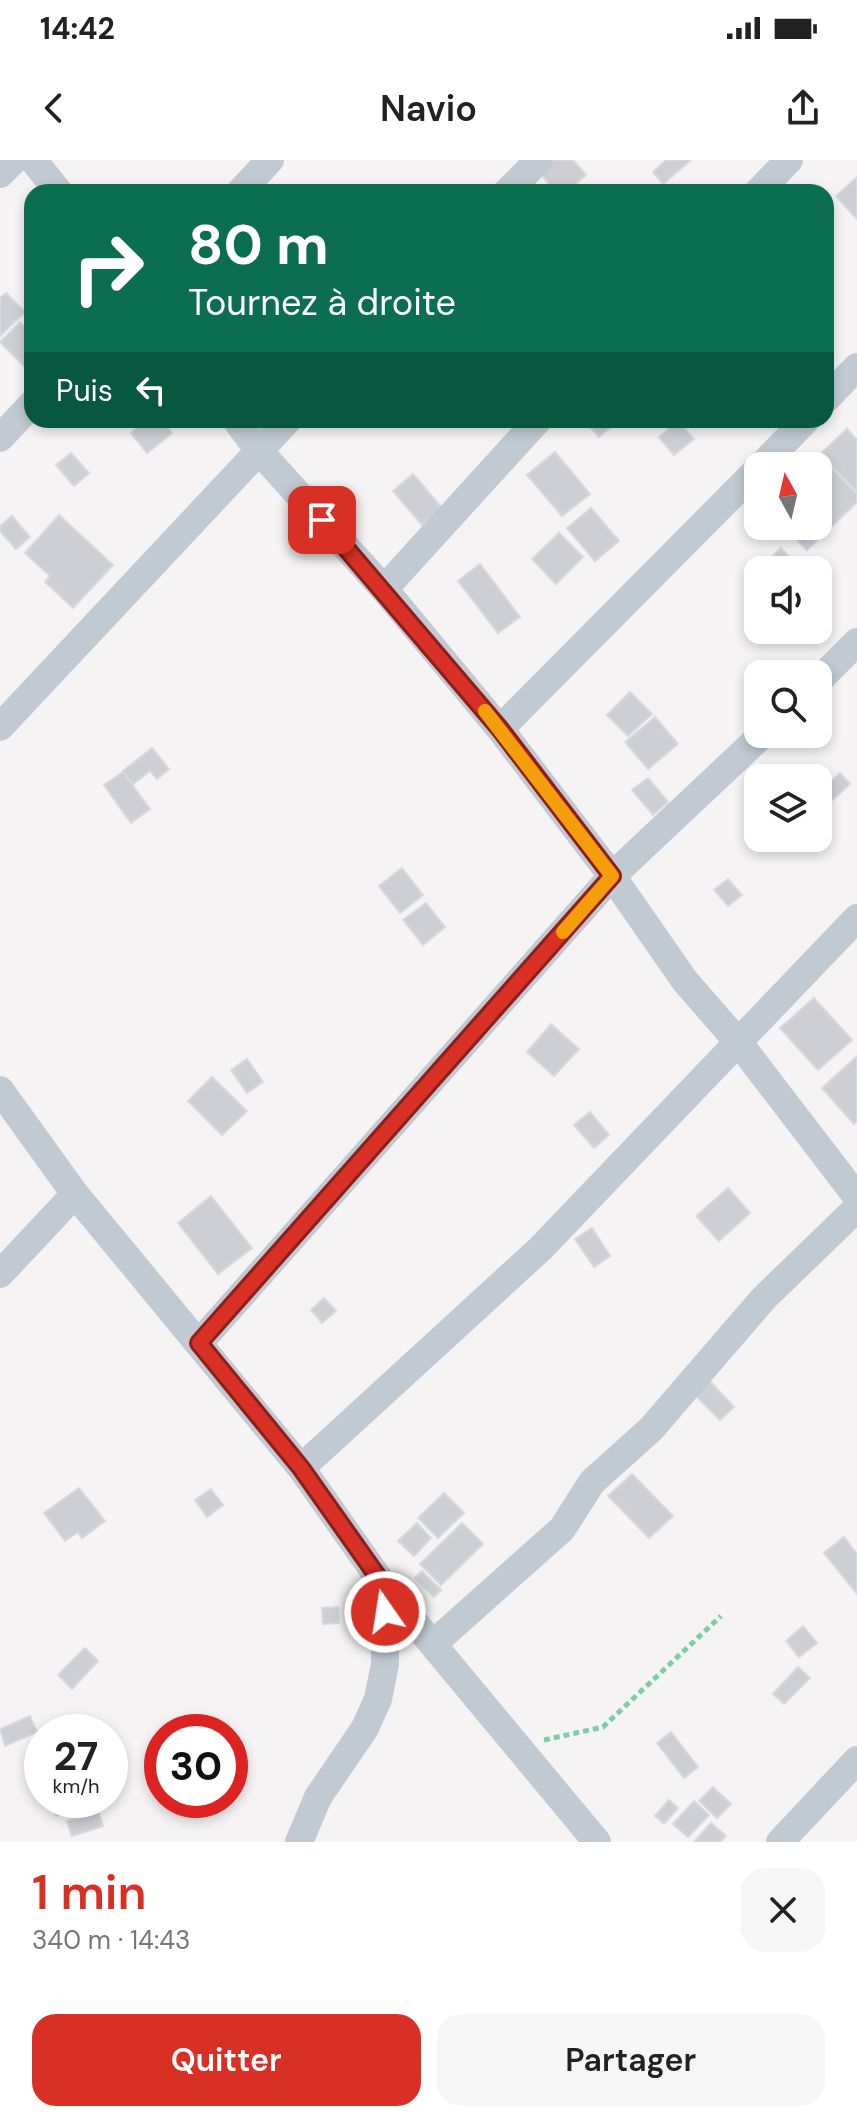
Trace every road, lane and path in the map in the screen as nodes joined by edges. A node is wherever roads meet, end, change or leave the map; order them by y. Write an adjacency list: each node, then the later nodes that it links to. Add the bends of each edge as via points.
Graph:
1 (14, 160): 6 (street)
2 (33, 160): 7 (street)
3 (270, 160): 8 (street)
4 (539, 160): 9 (street)
5 (789, 160): 10 (street)
6 (0, 174)
7 (52, 184)
8 (248, 184)
9 (515, 184)
10 (766, 184)
11 (857, 367): 12 (street)
12 (834, 391)
13 (24, 412): 18 (street)
14 (242, 428): 19 (street)
15 (281, 428): 19 (street)
16 (531, 428): 22 (street)
17 (798, 428): 20 (street)
18 (0, 438)
19 (259, 451): 22 (street); 25 (street)
20 (775, 452)
21 (744, 484): 26 (street)
22 (384, 589): 26 (street)
23 (857, 642): 24 (street)
24 (832, 667)
25 (0, 727)
26 (500, 729): 28 (street)
27 (748, 748): 28 (street)
28 (612, 876): 30 (street, via 685,981); 36 (street)
29 (857, 918): 30 (street)
30 (739, 1043): 33 (street); 37 (street, via 541,1248)
31 (0, 1090): 32 (street)
32 (75, 1194): 35 (street); 36 (street)
33 (857, 1197)
34 (857, 1208): 40 (street, via 764,1298 651,1429 592,1482 562,1529)
35 (0, 1274)
36 (199, 1343): 37 (street)
37 (301, 1468): 38 (street)
38 (385, 1587): 40 (street); 43 (street, via 385,1664 378,1699 365,1728 318,1797)
39 (721, 1616): 41 (path, via 603,1727)
40 (434, 1643): 41 (street)
41 (516, 1746): 44 (street)
42 (857, 1760): 45 (street)
43 (299, 1842)
44 (597, 1842)
45 (780, 1842)

